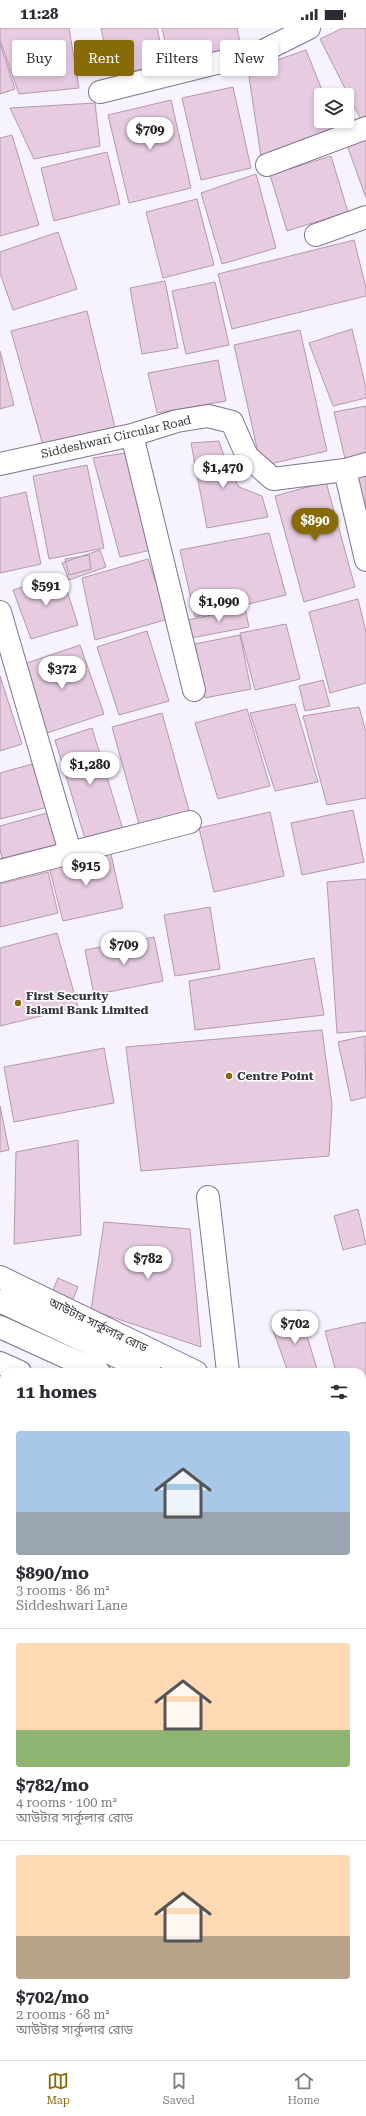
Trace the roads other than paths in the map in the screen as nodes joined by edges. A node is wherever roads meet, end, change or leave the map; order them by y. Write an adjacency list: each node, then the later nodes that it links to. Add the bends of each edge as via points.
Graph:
1 (309, 28): 2 (street, via 261,52)
2 (100, 92)
3 (366, 128): 4 (street)
4 (267, 165)
5 (366, 217): 6 (street)
6 (316, 235)
7 (132, 435): 8 (street, Siddeshwari Circular Road); 10 (street, Siddeshwari Circular Road, via 177,421 208,416 232,422 247,456 273,479); 13 (street)
8 (0, 464)
9 (366, 464): 10 (street)
10 (344, 470): 11 (street)
11 (366, 560)
12 (0, 612): 15 (street)
13 (194, 690)
14 (190, 822): 15 (street)
15 (70, 852): 16 (street)
16 (0, 871)
17 (208, 1198): 28 (street)
18 (0, 1277): 27 (street, আউটার সার্কুলার রোড)
19 (0, 1301): 26 (street)
20 (0, 1327): 25 (street)
21 (0, 1340): 24 (street)
22 (0, 1363): 23 (street)
23 (11, 1368)
24 (60, 1368)
25 (90, 1368)
26 (142, 1368)
27 (188, 1368)
28 (228, 1368)

